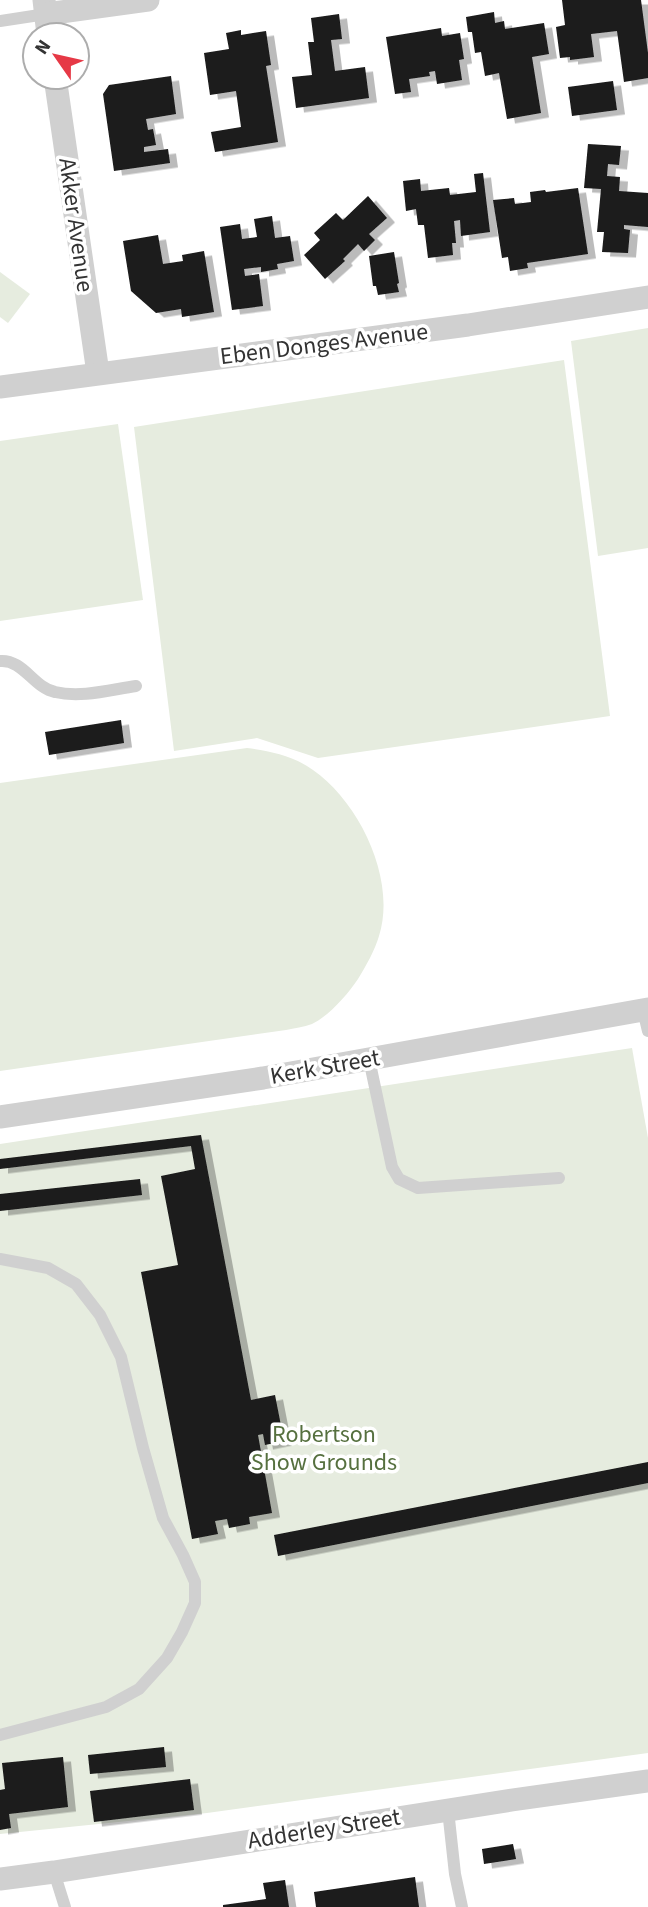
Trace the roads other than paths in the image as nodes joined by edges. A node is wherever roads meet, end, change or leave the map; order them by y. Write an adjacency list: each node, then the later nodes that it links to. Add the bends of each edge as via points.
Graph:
1 (148, 0): 2 (street)
2 (46, 16): 3 (lane)
3 (0, 21)
4 (57, 91): 6 (street, Akker Avenue)
5 (648, 297): 6 (street, Eben Donges Avenue)
6 (97, 373): 7 (street, Eben Donges Avenue)
7 (0, 387)
8 (0, 662): 9 (lane, via 26,671 52,692 78,695)
9 (136, 686)
10 (646, 1016): 11 (street, Kerk Street)
11 (369, 1059): 12 (street, Kerk Street); 13 (lane, via 398,1179 418,1188)
12 (0, 1117)
13 (559, 1178)
14 (0, 1259): 15 (lane, via 48,1268 76,1284 100,1315 121,1357 163,1518 195,1582 195,1603 182,1632 167,1658 139,1689 106,1707)
15 (0, 1735)
16 (648, 1781): 17 (street, Adderley Street)
17 (448, 1810): 18 (street, Adderley Street); 21 (lane)
18 (54, 1872): 19 (street, Adderley Street); 20 (lane)
19 (0, 1879)
20 (65, 1907)
21 (462, 1907)

